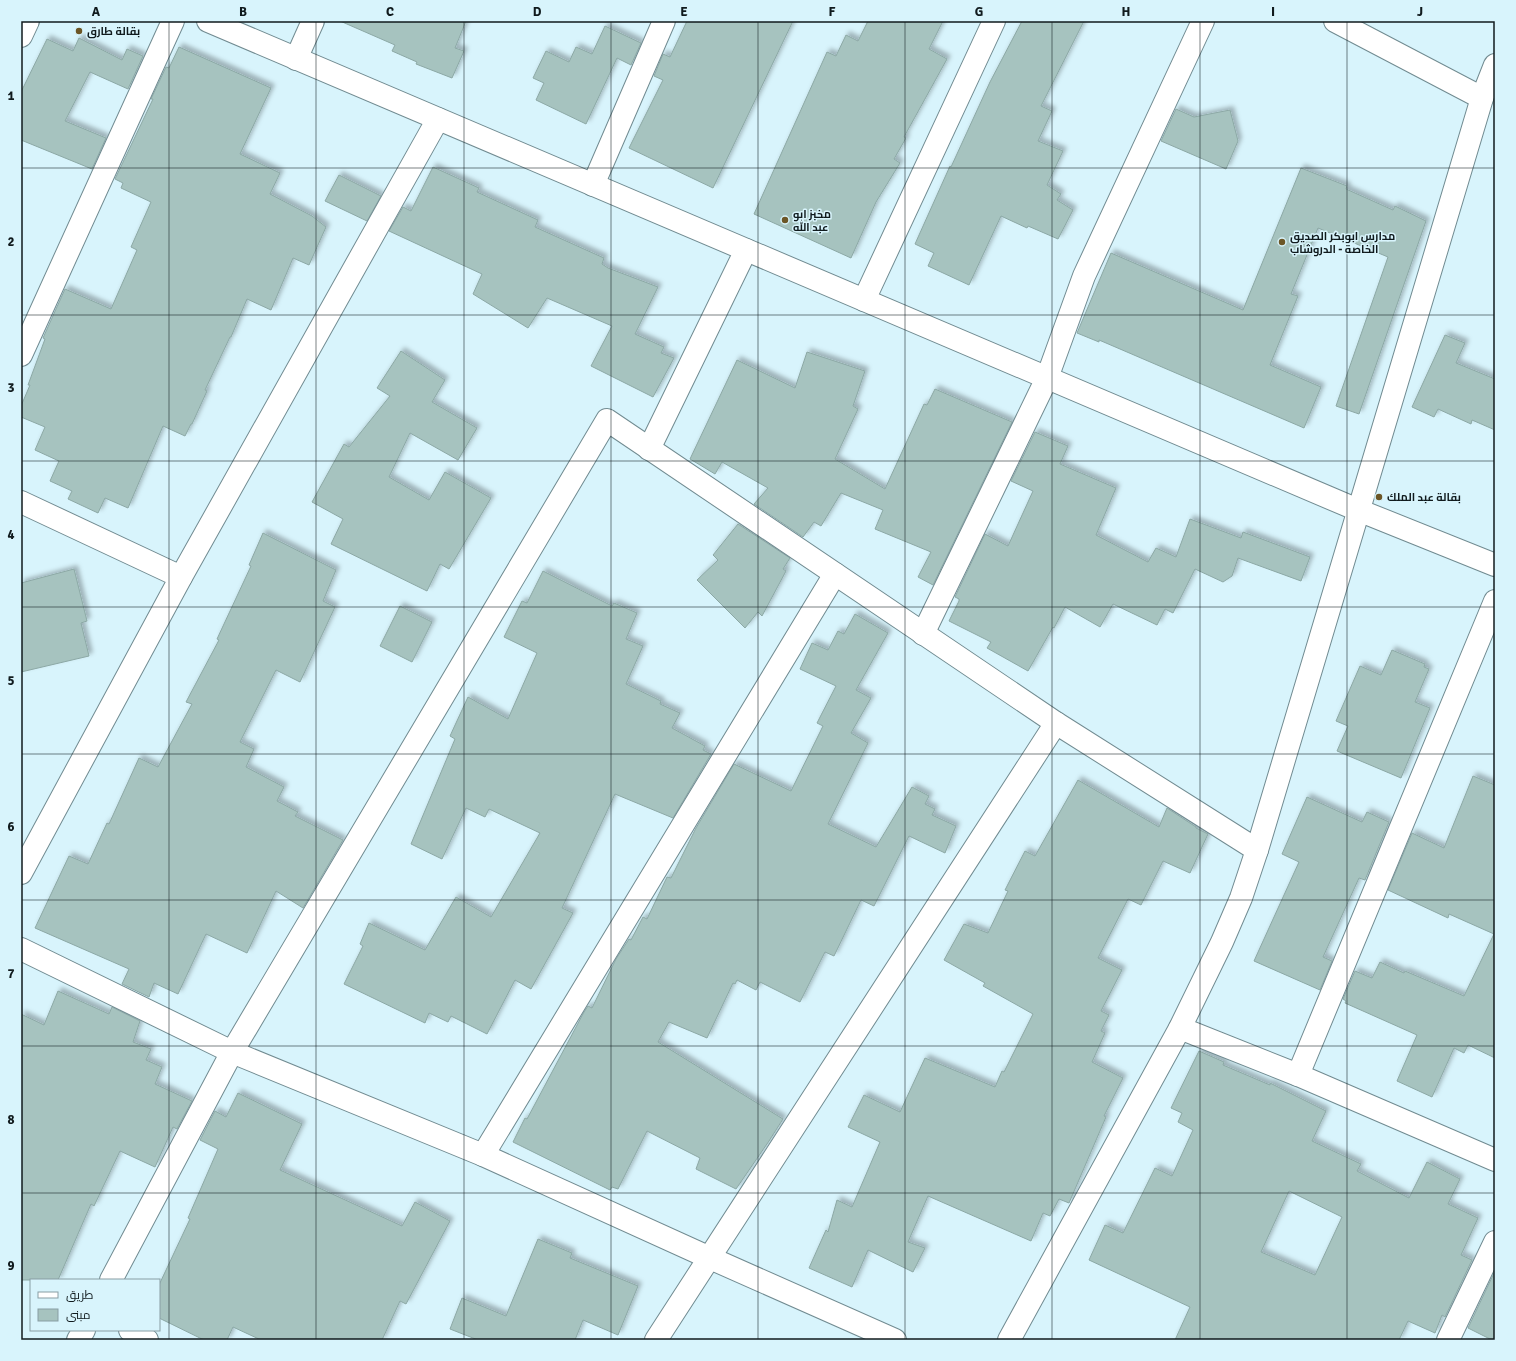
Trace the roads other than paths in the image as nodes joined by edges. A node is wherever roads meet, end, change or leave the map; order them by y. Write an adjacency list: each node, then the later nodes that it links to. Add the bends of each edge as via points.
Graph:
1 (28, 21): 9 (street)
2 (173, 21): 17 (street)
3 (208, 21): 10 (street)
4 (313, 21): 10 (street)
5 (664, 21): 14 (street)
6 (994, 21): 16 (street)
7 (1203, 21): 18 (street, via 1084,276)
8 (1335, 21): 12 (street)
9 (21, 36)
10 (296, 59): 13 (street)
11 (1495, 65): 12 (street)
12 (1482, 98): 21 (street)
13 (438, 119): 14 (street); 24 (street)
14 (593, 185): 15 (street)
15 (746, 250): 16 (street); 19 (street)
16 (864, 300): 18 (street)
17 (23, 345)
18 (1047, 378): 21 (street); 26 (street)
19 (649, 449): 23 (street); 32 (street, via 607,420)
20 (21, 502): 24 (street)
21 (1358, 510): 22 (street); 28 (street)
22 (1495, 566)
23 (834, 574): 26 (street); 34 (street)
24 (181, 577): 29 (street)
25 (1495, 601): 33 (street)
26 (923, 634): 27 (street)
27 (1056, 723): 28 (street); 37 (street)
28 (1257, 850): 31 (street, via 1241,898 1222,942)
29 (21, 873)
30 (21, 950): 32 (street)
31 (1180, 1028): 33 (street); 45 (street)
32 (232, 1052): 34 (street); 38 (street)
33 (1298, 1075): 35 (street)
34 (483, 1155): 37 (street)
35 (1495, 1160)
36 (1495, 1242): 46 (street)
37 (710, 1258): 43 (street); 44 (street)
38 (112, 1279)
39 (83, 1331): 41 (street)
40 (132, 1331): 42 (street)
41 (78, 1340)
42 (147, 1340)
43 (656, 1340)
44 (895, 1340)
45 (1009, 1340)
46 (1448, 1340)

